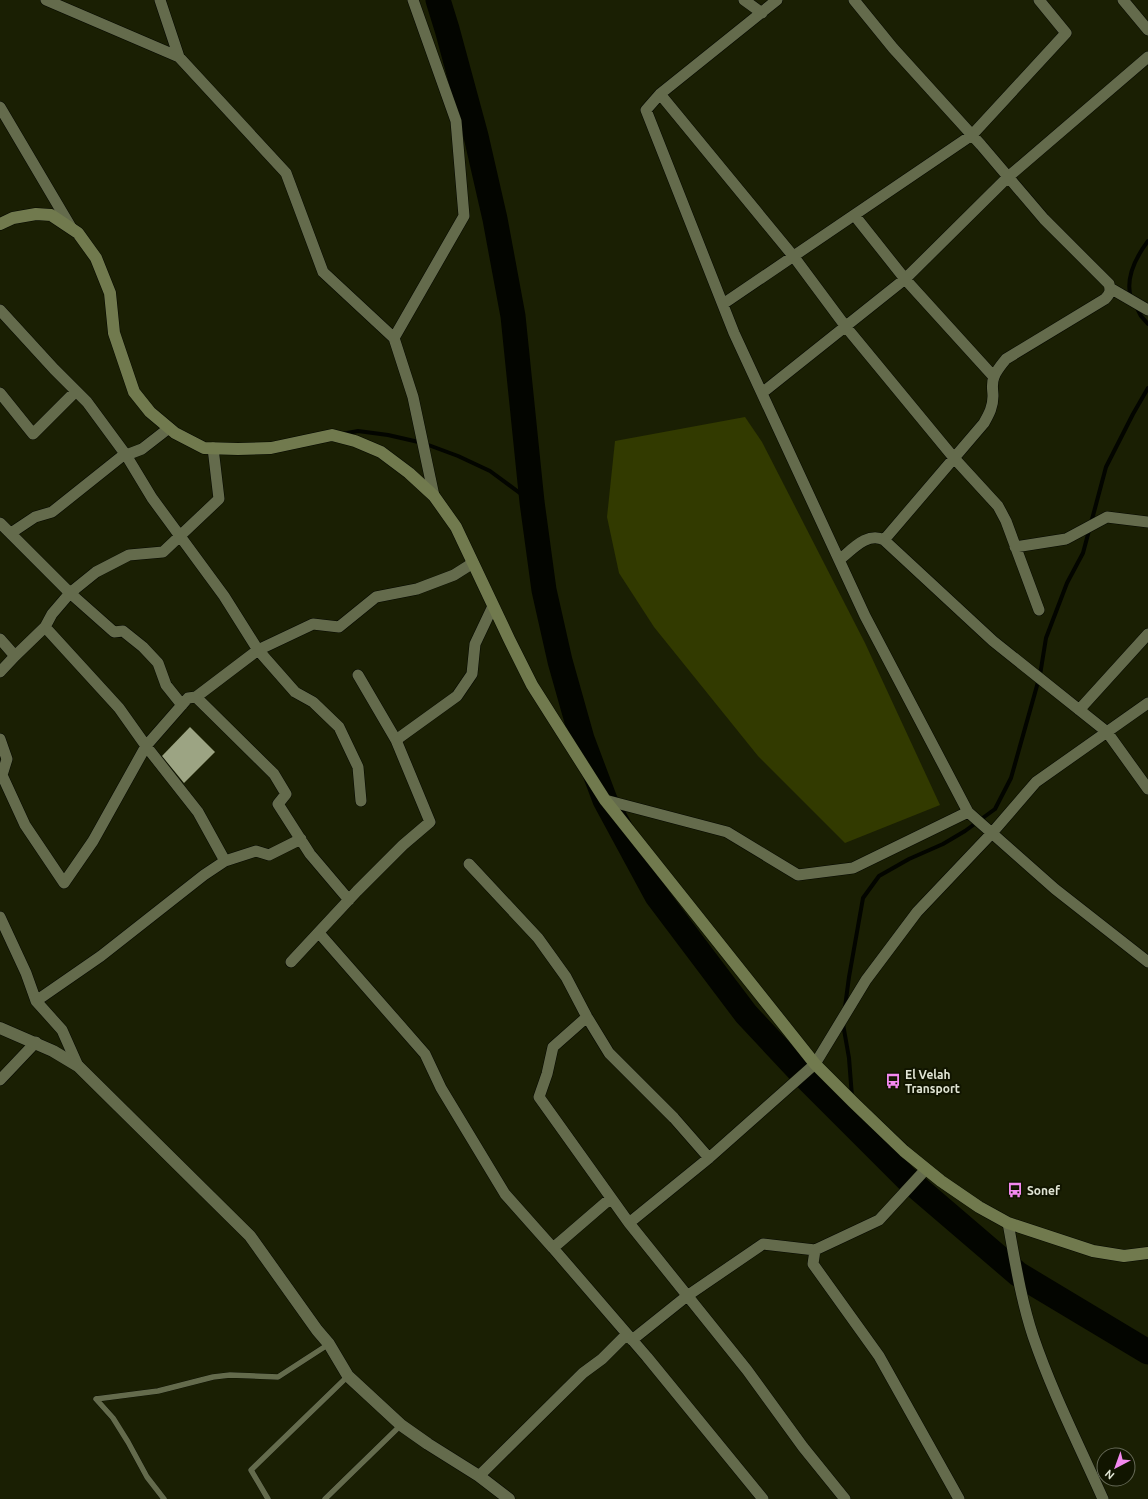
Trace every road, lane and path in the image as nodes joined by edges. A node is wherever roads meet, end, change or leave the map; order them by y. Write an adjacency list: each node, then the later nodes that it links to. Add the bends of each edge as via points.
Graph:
1 (46, 0): 11 (street)
2 (160, 0): 11 (street)
3 (414, 0): 27 (street, via 456,121 464,216)
4 (744, 0): 9 (street)
5 (778, 0): 9 (street)
6 (854, 0): 15 (street)
7 (1039, 0): 15 (street, via 1066,33)
8 (1122, 0): 10 (street)
9 (762, 13): 13 (street)
10 (1148, 30)
11 (179, 57): 27 (street, via 286,173 323,272)
12 (1148, 57): 16 (street)
13 (660, 94): 20 (street); 23 (street, via 646,110)
14 (0, 107): 19 (street)
15 (972, 135): 16 (street); 17 (street)
16 (1008, 177): 21 (street); 22 (street)
17 (855, 216): 20 (street); 21 (street)
18 (0, 224): 19 (main road, via 13,218 36,214 51,215)
19 (72, 229): 32 (main road, via 78,233 96,258 110,293 114,332 134,392 150,412)
20 (794, 257): 23 (street); 26 (street)
21 (905, 279): 26 (street); 28 (street)
22 (1110, 288): 25 (street); 28 (street, via 1105,299 1006,359)
23 (723, 304): 31 (street)
24 (0, 310): 29 (street)
25 (1148, 310)
26 (846, 327): 31 (street); 35 (street)
27 (394, 338): 36 (street, via 413,397)
28 (994, 377): 35 (street, via 991,411)
29 (76, 391): 30 (street, via 34,434); 34 (street)
30 (0, 393)
31 (762, 393): 43 (street)
32 (169, 428): 33 (main road, via 204,448); 34 (street, via 142,449)
33 (213, 448): 36 (main road, via 271,448 332,435 381,452); 40 (street, via 219,499)
34 (126, 455): 39 (street, via 52,512 35,517); 40 (street, via 152,498)
35 (954, 458): 41 (street); 42 (street, via 1003,513)
36 (434, 496): 44 (main road, via 456,527)
37 (0, 522): 39 (street)
38 (1148, 522): 42 (street, via 1107,517 1066,539)
39 (11, 533): 45 (street)
40 (180, 536): 45 (street, via 163,552 129,555 96,572); 51 (street, via 224,596)
41 (884, 540): 43 (street, via 869,538 862,541); 58 (street, via 993,641)
42 (1015, 547): 47 (street)
43 (839, 560): 66 (street, via 864,616)
44 (473, 563): 46 (main road); 51 (street, via 417,589 376,598 339,627 313,624)
45 (70, 593): 48 (street, via 52,614); 57 (street, via 114,632 123,631 143,647 158,663 166,685)
46 (493, 606): 61 (street, via 475,644 472,674 457,696); 64 (main road, via 532,685)
47 (1039, 610)
48 (45, 627): 52 (street); 62 (street, via 119,708)
49 (1148, 634): 58 (street)
50 (0, 639): 52 (street)
51 (258, 650): 55 (street); 65 (street, via 295,692 313,702 339,727 358,767)
52 (15, 656): 53 (street)
53 (0, 672)
54 (358, 675): 61 (street)
55 (196, 697): 57 (street, via 188,698); 68 (street, via 274,774 286,794 278,804)
56 (1148, 703): 59 (street)
57 (182, 705): 62 (street)
58 (1079, 710): 59 (street)
59 (1107, 732): 63 (street); 67 (street, via 1036,782)
60 (0, 739): 62 (street, via 7,759 2,775 25,825 64,883 93,841)
61 (396, 740): 71 (street, via 430,822 398,850)
62 (146, 746): 69 (street, via 198,812)
63 (1148, 789)
64 (605, 800): 66 (street, via 726,832 798,875 853,868); 80 (main road)
65 (361, 801)
66 (968, 812): 67 (street)
67 (992, 833): 75 (street, via 1055,889); 80 (street, via 916,912 866,980)
68 (301, 839): 69 (street, via 269,855 256,851); 71 (street, via 310,854)
69 (225, 862): 76 (street, via 204,875 101,956)
70 (469, 864): 77 (street, via 538,938 566,977)
71 (349, 900): 73 (street)
72 (0, 918): 76 (street, via 26,972)
73 (319, 933): 74 (street); 88 (street, via 425,1054 441,1088 505,1194)
74 (291, 962)
75 (1148, 962)
76 (36, 1001): 81 (street, via 62,1030)
77 (587, 1017): 83 (street, via 609,1053 674,1118); 85 (street, via 553,1047 539,1097)
78 (0, 1028): 79 (street)
79 (36, 1042): 81 (street); 82 (street)
80 (815, 1064): 83 (street); 84 (main road, via 904,1151)
81 (78, 1066): 93 (street, via 250,1236)
82 (0, 1080)
83 (709, 1158): 86 (street)
84 (926, 1169): 87 (main road, via 979,1207); 89 (street, via 879,1220)
85 (611, 1198): 86 (street); 88 (street)
86 (628, 1223): 91 (street)
87 (1008, 1223): 90 (main road, via 1093,1252 1124,1256); 104 (street, via 1033,1335 1048,1378)
88 (553, 1248): 92 (street)
89 (815, 1250): 91 (street, via 763,1244); 103 (street, via 813,1264 879,1356)
90 (1148, 1253)
91 (686, 1296): 92 (street); 102 (street, via 747,1370)
92 (630, 1337): 96 (street, via 583,1374); 101 (street)
93 (329, 1344): 94 (street); 98 (lane, via 278,1377 213,1377 158,1391 96,1399 112,1418 147,1477)
94 (348, 1376): 95 (street); 99 (lane, via 251,1470)
95 (401, 1425): 96 (street); 100 (lane)
96 (479, 1476): 97 (street)
97 (506, 1498)
98 (164, 1499)
99 (268, 1499)
100 (325, 1499)
101 (763, 1499)
102 (845, 1499)
103 (959, 1499)
104 (1103, 1499)

